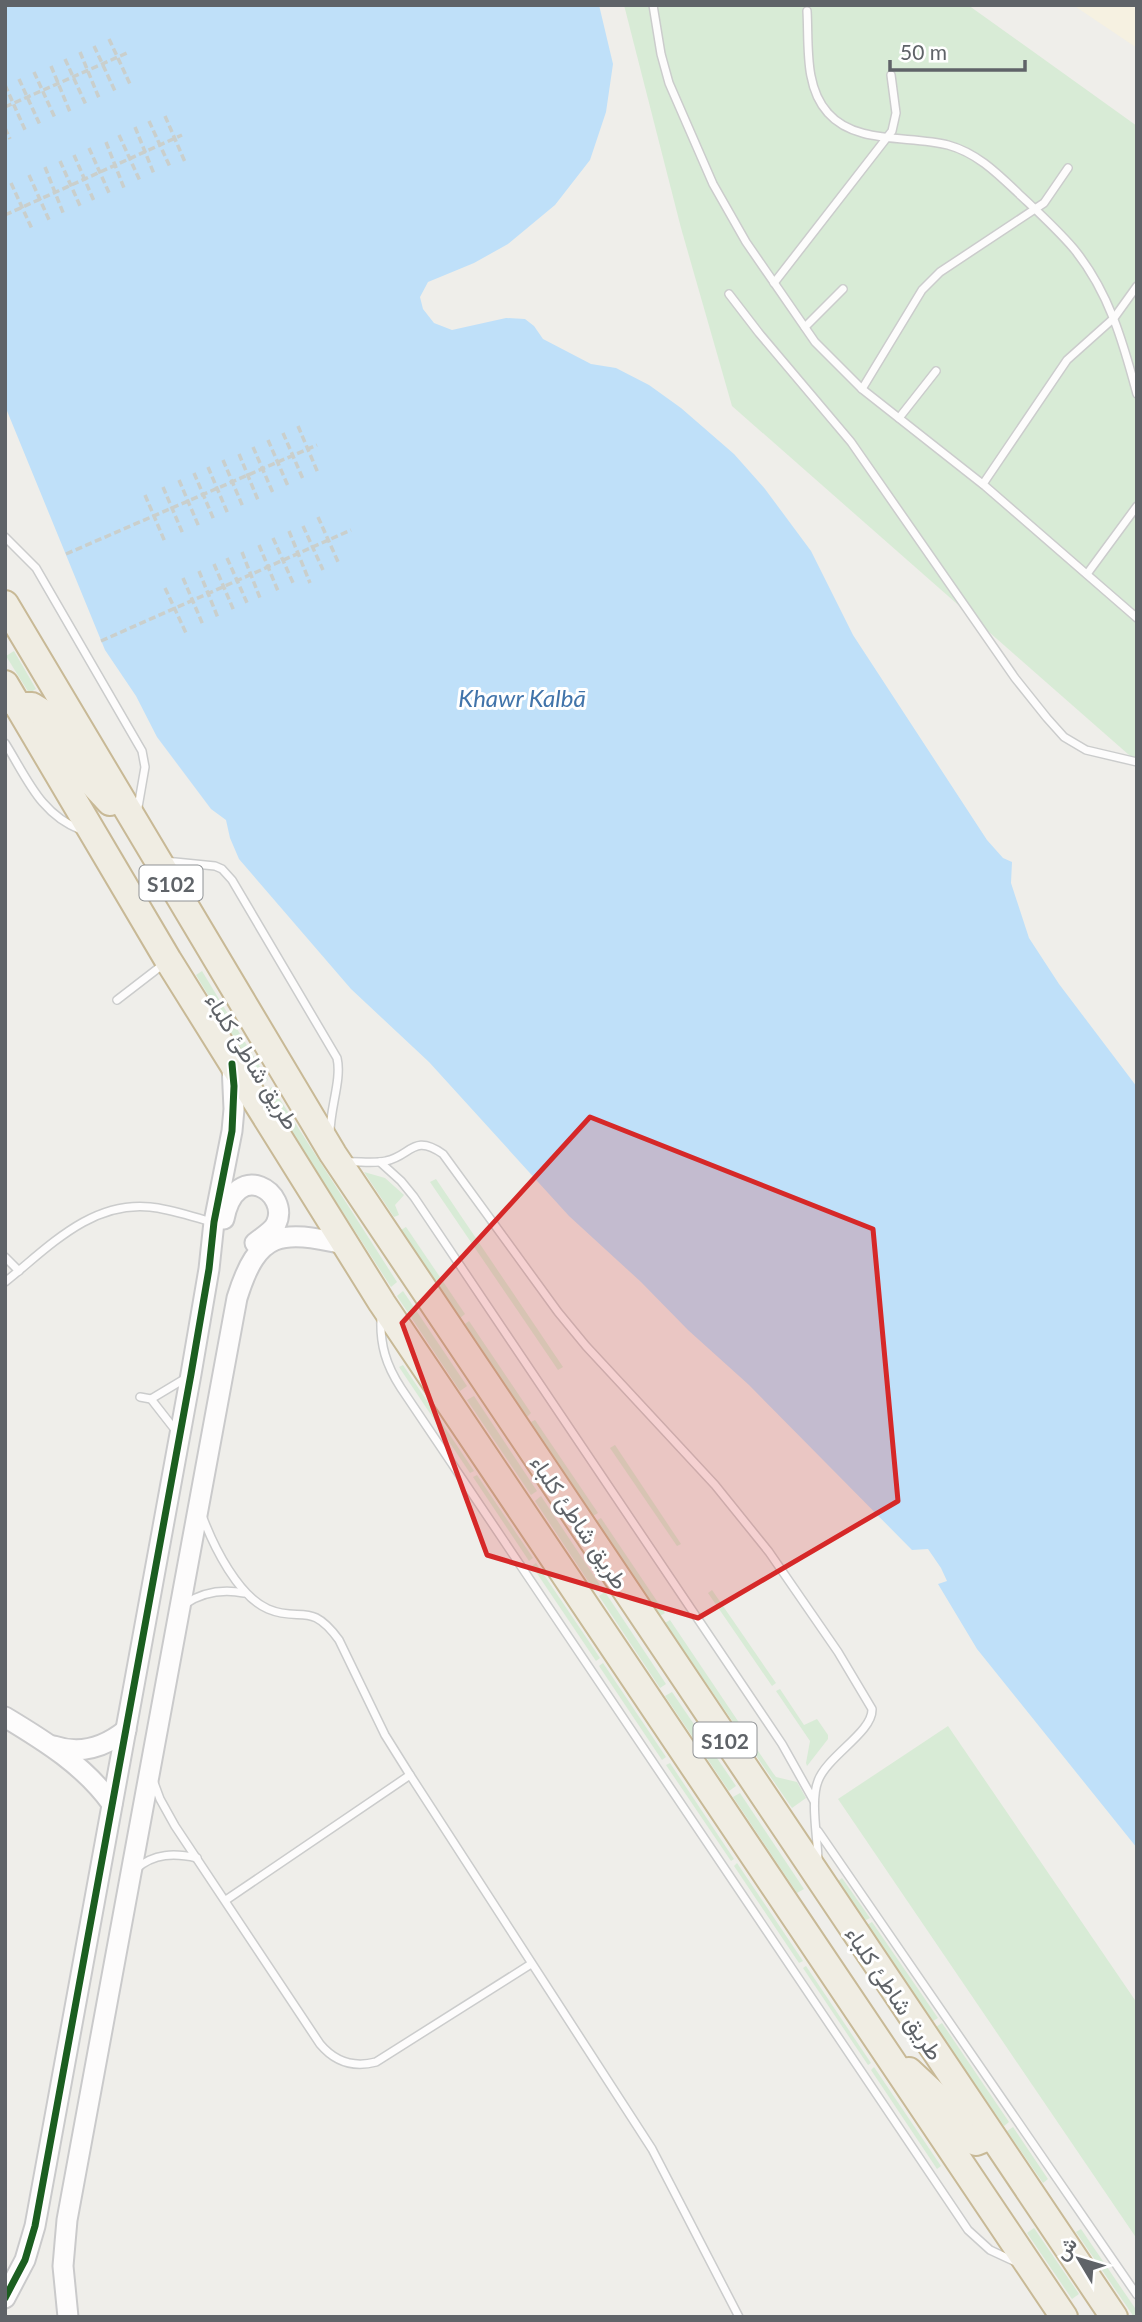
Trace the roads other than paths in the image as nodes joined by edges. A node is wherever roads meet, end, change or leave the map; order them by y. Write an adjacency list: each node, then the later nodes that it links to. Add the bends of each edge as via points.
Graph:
1 (653, 5): 7 (lane, via 661,54 679,110 723,204)
2 (807, 11): 4 (lane, via 811,77 820,103 848,128)
3 (891, 75): 4 (lane, via 896,113)
4 (888, 136): 6 (lane, via 964,150 994,170); 7 (lane)
5 (1068, 168): 6 (lane)
6 (1035, 209): 11 (lane, via 1090,270); 14 (lane, via 930,281 914,299)
7 (774, 283): 12 (lane)
8 (1137, 286): 11 (lane)
9 (843, 289): 12 (lane)
10 (729, 294): 25 (lane, via 851,442 1047,718 1064,737 1086,750)
11 (1114, 318): 15 (lane); 17 (lane, via 1067,360)
12 (805, 327): 14 (lane)
13 (936, 371): 16 (lane)
14 (862, 389): 16 (lane)
15 (1137, 394)
16 (899, 418): 17 (lane)
17 (983, 484): 20 (lane)
18 (1137, 506): 20 (lane)
19 (5, 537): 26 (lane, via 36,568 142,751 145,767)
20 (1087, 574): 22 (lane)
21 (5, 604): 26 (highway, طريق شاطئ كلباء / S102)
22 (1137, 618)
23 (12, 695): 26 (highway, via 45,712 93,785); 27 (highway, طريق شاطئ كلباء / S102)
24 (5, 743): 27 (lane, via 45,807 62,821)
25 (1137, 762)
26 (135, 824): 28 (highway, طريق شاطئ كلباء / S102)
27 (95, 836): 29 (highway, طريق شاطئ كلباء / S102)
28 (158, 861): 32 (highway, طريق شاطئ كلباء / S102); 32 (lane, via 222,869 246,902 337,1058 339,1074 330,1118)
29 (168, 960): 30 (lane); 31 (highway, طريق شاطئ كلباء / S102)
30 (117, 1000)
31 (232, 1064): 34 (street, via 232,1131); 35 (highway, طريق شاطئ كلباء / S102)
32 (336, 1158): 33 (lane); 59 (highway, طريق شاطئ كلباء / S102)
33 (380, 1162): 54 (lane, via 419,1205 782,1744); 54 (lane, via 417,1145 428,1145 443,1154 558,1312 715,1485 805,1601 872,1709 870,1722 822,1770)
34 (214, 1222): 37 (street); 38 (lane, via 154,1207 117,1208 83,1221)
35 (344, 1244): 40 (street, via 293,1235 270,1243 252,1260); 41 (highway, طريق شاطئ كلباء / S102)
36 (5, 1257): 38 (lane)
37 (209, 1269): 40 (street, via 234,1193 254,1185 268,1191 279,1216 273,1229 242,1261); 42 (street)
38 (19, 1271): 39 (lane)
39 (5, 1282)
40 (237, 1298): 46 (street)
41 (382, 1303): 62 (highway, طريق شاطئ كلباء / S102); 64 (lane, via 384,1357 416,1411 968,2230 990,2250)
42 (191, 1374): 44 (lane); 45 (street)
43 (140, 1397): 44 (lane)
44 (151, 1399): 45 (lane)
45 (179, 1438): 50 (street)
46 (199, 1507): 47 (lane); 48 (street)
47 (244, 1593): 48 (lane, via 211,1593); 53 (lane, via 267,1609 312,1615 329,1628)
48 (180, 1607): 52 (street)
49 (5, 1717): 51 (street)
50 (126, 1730): 51 (street, via 90,1749); 55 (street)
51 (50, 1744): 55 (street)
52 (151, 1769): 57 (lane, via 167,1813); 58 (street)
53 (410, 1775): 60 (lane); 61 (lane)
54 (814, 1802): 56 (lane)
55 (112, 1804): 66 (street, via 35,2226 25,2260)
56 (817, 1830): 59 (lane); 65 (lane)
57 (198, 1858): 58 (lane, via 163,1855 145,1861); 60 (lane)
58 (131, 1873): 68 (street, via 67,2220 63,2266)
59 (819, 1880): 63 (highway, طريق شاطئ كلباء / S102)
60 (226, 1900): 61 (lane, via 320,2044 351,2065 376,2062)
61 (531, 1964): 69 (lane, via 652,2149)
62 (890, 2059): 63 (highway, via 927,2085 966,2138 981,2142); 64 (highway, طريق شاطئ كلباء / S102)
63 (991, 2136): 70 (highway, طريق شاطئ كلباء / S102)
64 (1032, 2269): 67 (highway, طريق شاطئ كلباء / S102)
65 (1137, 2295)
66 (5, 2298)
67 (1062, 2315)
68 (68, 2317)
69 (739, 2317)
70 (1114, 2317)

